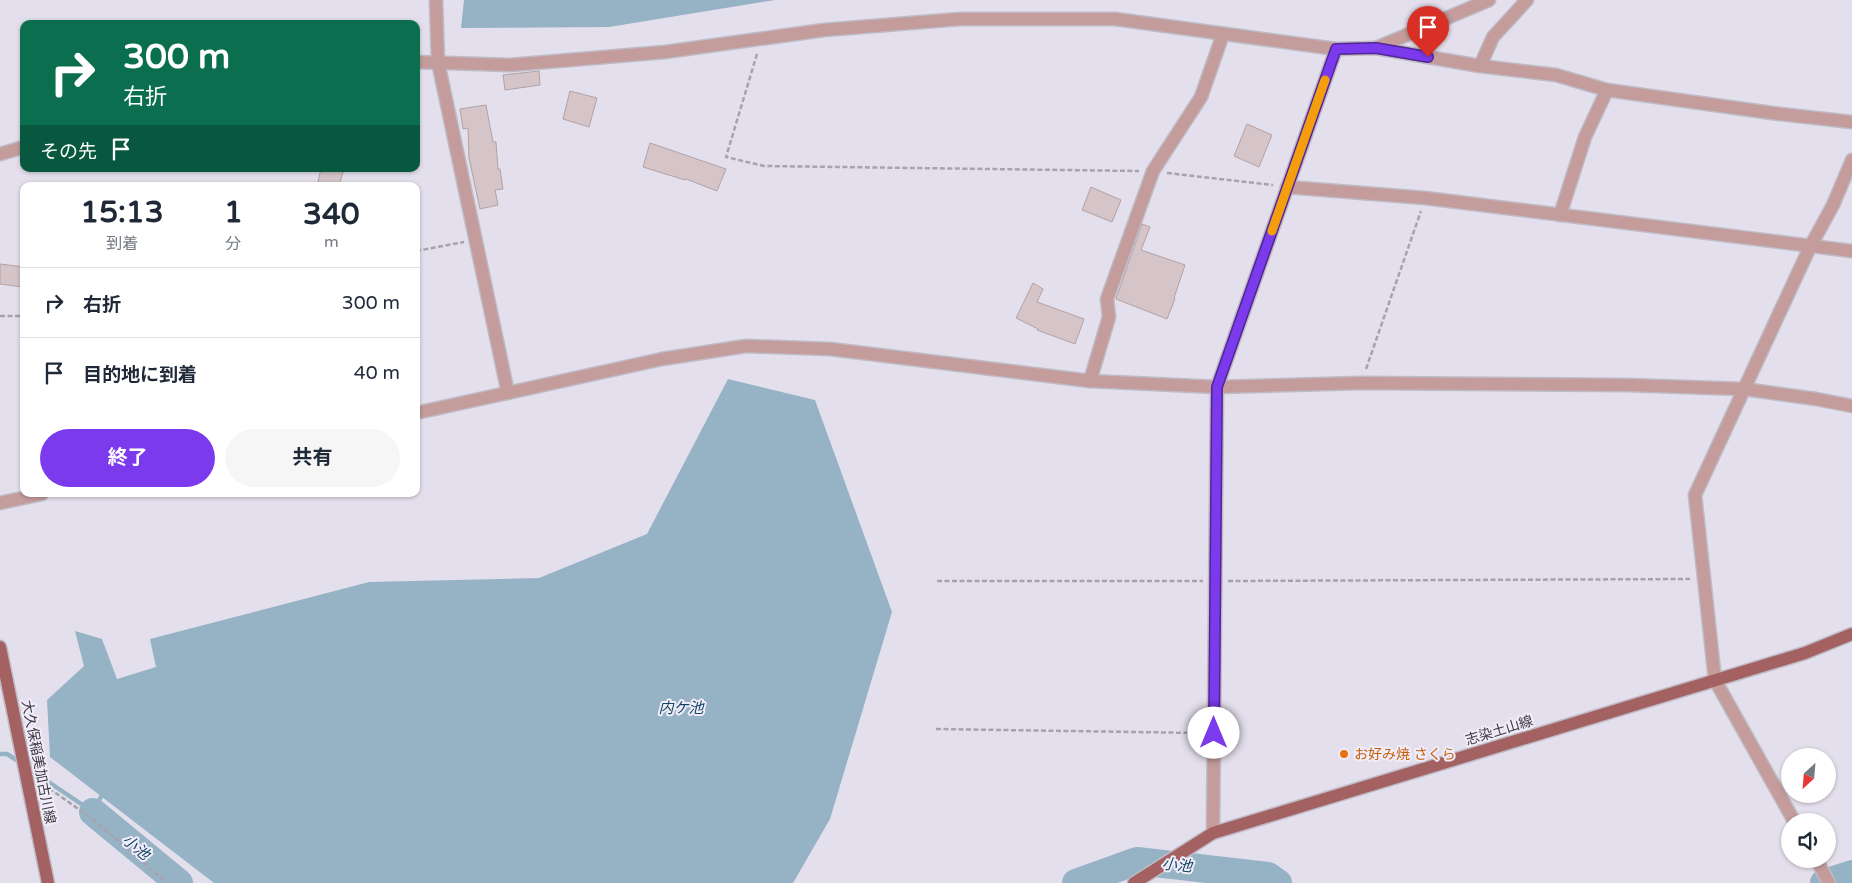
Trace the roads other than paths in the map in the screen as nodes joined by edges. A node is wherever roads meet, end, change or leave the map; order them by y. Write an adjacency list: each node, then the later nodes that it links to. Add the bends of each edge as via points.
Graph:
1 (436, 0): 8 (street)
2 (1489, 0): 5 (street)
3 (1526, 0): 9 (street, via 1493,37)
4 (1223, 34): 6 (street); 8 (street, via 1115,19 960,19 824,30 665,52 510,65); 19 (street, via 1201,97 1153,171 1107,299 1109,317)
5 (1376, 48): 6 (street); 9 (street)
6 (1336, 49): 15 (street)
7 (420, 62): 8 (street)
8 (438, 62): 22 (street)
9 (1480, 66): 10 (street, via 1556,75)
10 (1607, 90): 11 (street); 16 (street, via 1585,137)
11 (1852, 122)
12 (20, 148): 13 (street)
13 (0, 154)
14 (1852, 160): 17 (street)
15 (1287, 187): 16 (street, via 1425,198); 20 (street)
16 (1560, 215): 17 (street)
17 (1810, 247): 18 (street); 21 (street)
18 (1852, 251)
19 (1090, 381): 20 (street); 22 (street, via 830,349 746,346 662,358)
20 (1217, 387): 21 (street, via 1361,383); 31 (street)
21 (1744, 389): 23 (street); 29 (street, via 1695,495)
22 (508, 393): 24 (street)
23 (1852, 406)
24 (420, 412)
25 (28, 497): 26 (street)
26 (0, 503)
27 (1852, 634): 29 (main road, 志染土山線, via 1806,653)
28 (0, 647): 34 (main road, 大久保稲美加古川線)
29 (1715, 680): 30 (street); 31 (main road, 志染土山線)
30 (1790, 813)
31 (1213, 833): 35 (main road, 志染土山線)
32 (1821, 868): 33 (street)
33 (1827, 879)
34 (48, 883)
35 (1134, 883)

